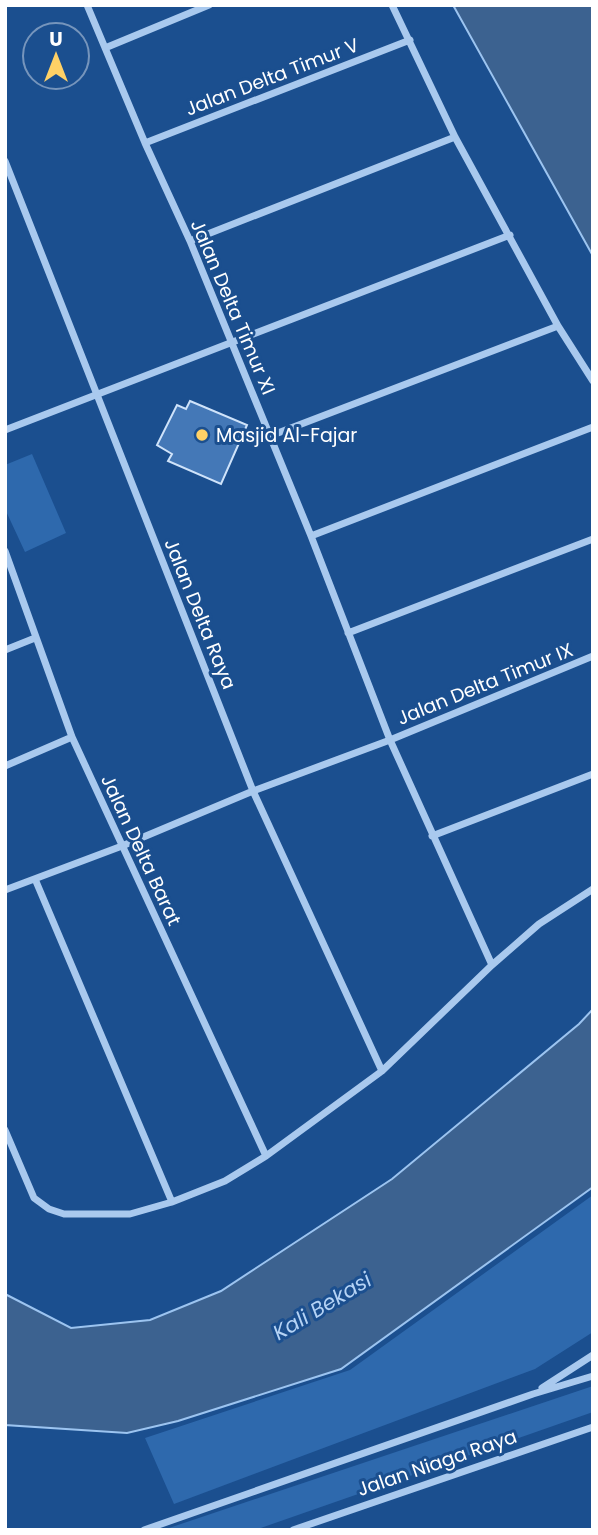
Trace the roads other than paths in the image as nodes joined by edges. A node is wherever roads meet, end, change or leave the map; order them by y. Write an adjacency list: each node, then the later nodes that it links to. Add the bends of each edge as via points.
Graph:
1 (87, 5): 5 (street, Jalan Delta Timur XI)
2 (209, 5): 5 (street)
3 (392, 5): 4 (street)
4 (410, 40): 6 (street); 7 (street, Jalan Delta Timur V)
5 (104, 48): 7 (street, Jalan Delta Timur XI)
6 (455, 137): 9 (street); 10 (street)
7 (145, 143): 10 (street, Jalan Delta Timur XI)
8 (5, 161): 14 (street, Jalan Delta Raya)
9 (510, 234): 11 (street); 12 (street)
10 (190, 241): 12 (street, Jalan Delta Timur XI)
11 (558, 326): 13 (street); 17 (street)
12 (231, 341): 14 (street); 17 (street, Jalan Delta Timur XI)
13 (593, 381)
14 (96, 394): 16 (street); 29 (street, Jalan Delta Raya)
15 (593, 427): 18 (street)
16 (5, 430)
17 (270, 436): 18 (street, Jalan Delta Timur XI)
18 (311, 536): 21 (street, Jalan Delta Timur XI)
19 (593, 539): 21 (street)
20 (5, 551): 22 (street, Jalan Delta Barat)
21 (348, 632): 26 (street, Jalan Delta Timur XI)
22 (35, 638): 23 (street); 25 (street, Jalan Delta Barat)
23 (5, 650)
24 (593, 656): 26 (street, Jalan Delta Timur IX)
25 (72, 737): 27 (street); 31 (street, Jalan Delta Barat)
26 (390, 740): 29 (street, Jalan Delta Timur IX); 30 (street, Jalan Delta Timur XI)
27 (5, 766)
28 (593, 774): 30 (street)
29 (253, 791): 31 (street, Jalan Delta Timur IX); 36 (street, Jalan Delta Raya)
30 (432, 836): 35 (street, Jalan Delta Timur XI)
31 (122, 846): 32 (street, Jalan Delta Timur IX); 38 (street, Jalan Delta Barat)
32 (35, 878): 34 (street, Jalan Delta Timur IX); 39 (street)
33 (593, 888): 35 (street, via 540,923)
34 (5, 890)
35 (492, 965): 36 (street)
36 (382, 1071): 38 (street)
37 (5, 1130): 39 (street, via 34,1198 49,1209 64,1214 130,1214)
38 (266, 1156): 39 (street, via 225,1181)
39 (172, 1202)
40 (593, 1355): 42 (street)
41 (593, 1376): 42 (street)
42 (533, 1394): 44 (street, Jalan Niaga Raya)
43 (593, 1427): 45 (street, Jalan Niaga Raya)
44 (144, 1530)
45 (293, 1530)

